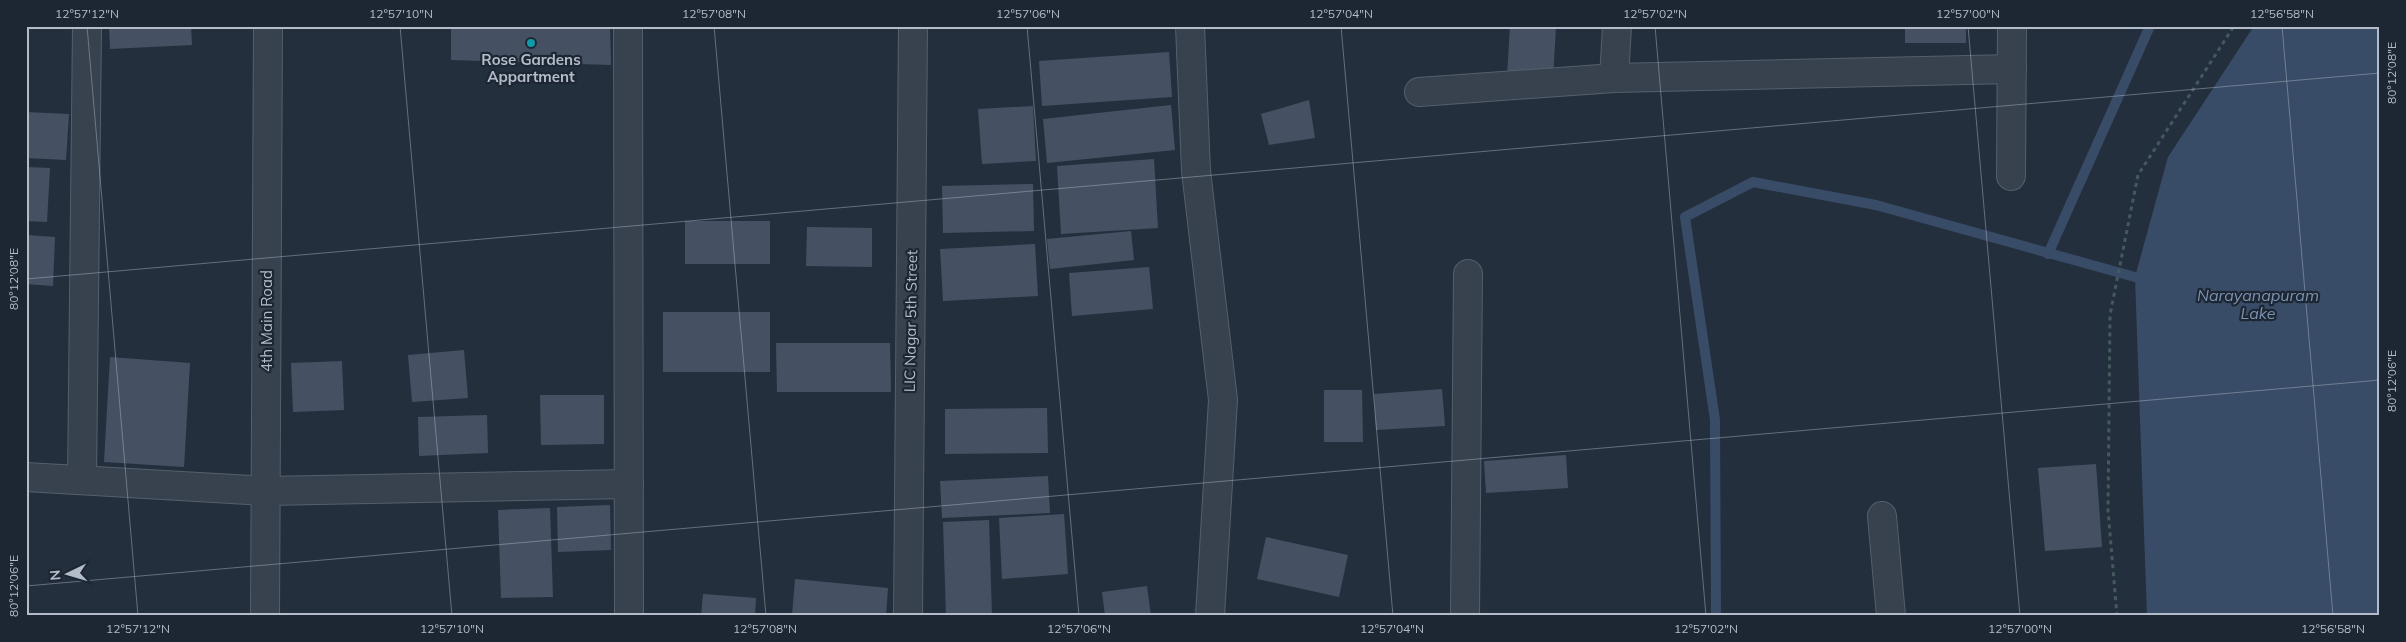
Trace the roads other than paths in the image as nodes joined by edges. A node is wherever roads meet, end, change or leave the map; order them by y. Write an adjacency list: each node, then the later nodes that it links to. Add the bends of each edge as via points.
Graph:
1 (87, 26): 14 (street)
2 (268, 26): 16 (street, 4th Main Road)
3 (628, 26): 15 (street)
4 (913, 26): 20 (street, LIC Nagar 5th Street)
5 (1190, 26): 21 (street, via 1196,171 1222,400)
6 (1617, 26): 9 (street)
7 (2012, 26): 8 (street)
8 (2012, 69): 9 (street); 11 (street)
9 (1614, 78): 10 (street)
10 (1419, 92)
11 (2011, 176)
12 (1468, 274): 22 (street)
13 (26, 477): 14 (street)
14 (82, 480): 16 (street)
15 (629, 484): 16 (street); 19 (street)
16 (266, 491): 18 (street, 4th Main Road)
17 (1882, 516): 23 (street)
18 (265, 616)
19 (629, 616)
20 (908, 616)
21 (1210, 616)
22 (1465, 616)
23 (1891, 616)

